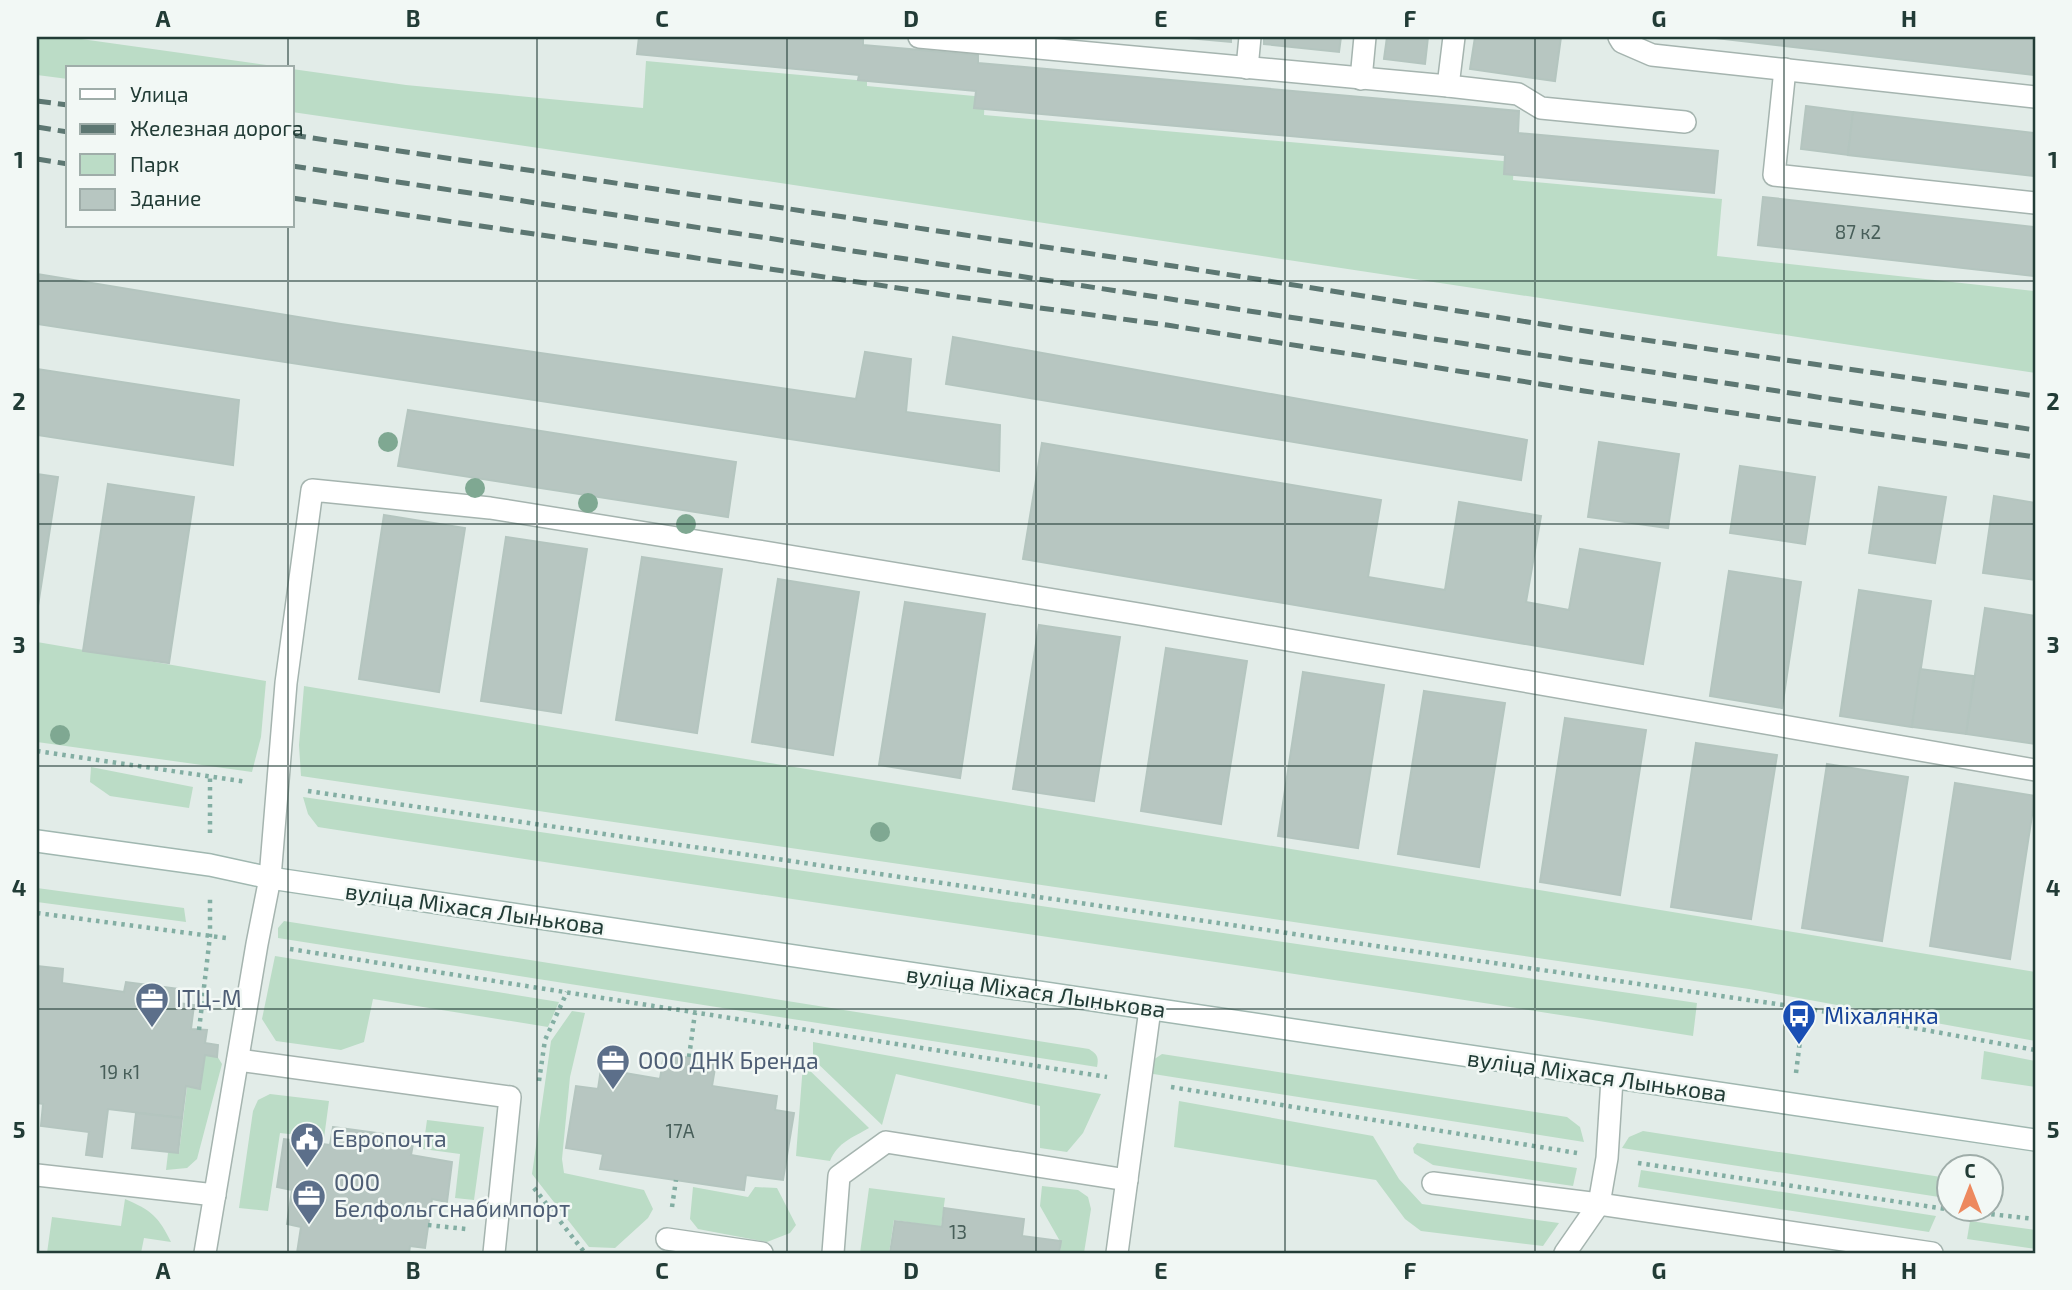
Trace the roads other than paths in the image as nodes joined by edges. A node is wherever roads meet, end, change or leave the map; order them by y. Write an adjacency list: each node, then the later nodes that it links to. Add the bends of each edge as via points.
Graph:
1 (919, 37): 6 (street)
2 (1250, 37): 8 (street)
3 (1365, 37): 10 (street)
4 (1454, 37): 11 (street)
5 (1619, 37): 9 (street, via 1652,55)
6 (1001, 41): 7 (street)
7 (1115, 46): 8 (street)
8 (1247, 68): 10 (street)
9 (1785, 69): 12 (street); 14 (street, via 1774,175)
10 (1361, 79): 11 (street)
11 (1448, 86): 13 (street, via 1518,94 1541,108)
12 (2035, 97)
13 (1685, 122)
14 (2035, 203)
15 (2035, 770): 17 (street, via 791,556 490,508 312,490 286,683)
16 (37, 841): 17 (street, вуліца Міхася Лынькова)
17 (270, 878): 18 (street, вуліца Міхася Лынькова); 19 (street)
18 (1150, 1009): 20 (street, вуліца Міхася Лынькова); 23 (street)
19 (238, 1060): 25 (street); 29 (street, via 510,1097)
20 (1612, 1079): 21 (street, вуліца Міхася Лынькова); 26 (street)
21 (2035, 1140)
22 (37, 1175): 25 (street)
23 (1128, 1180): 31 (street, via 886,1142 839,1176); 32 (street)
24 (1433, 1183): 26 (street)
25 (215, 1195): 28 (street)
26 (1599, 1204): 33 (street); 34 (street)
27 (667, 1239): 30 (street)
28 (205, 1253)
29 (494, 1253)
30 (762, 1253)
31 (833, 1253)
32 (1117, 1253)
33 (1565, 1253)
34 (1932, 1253)

